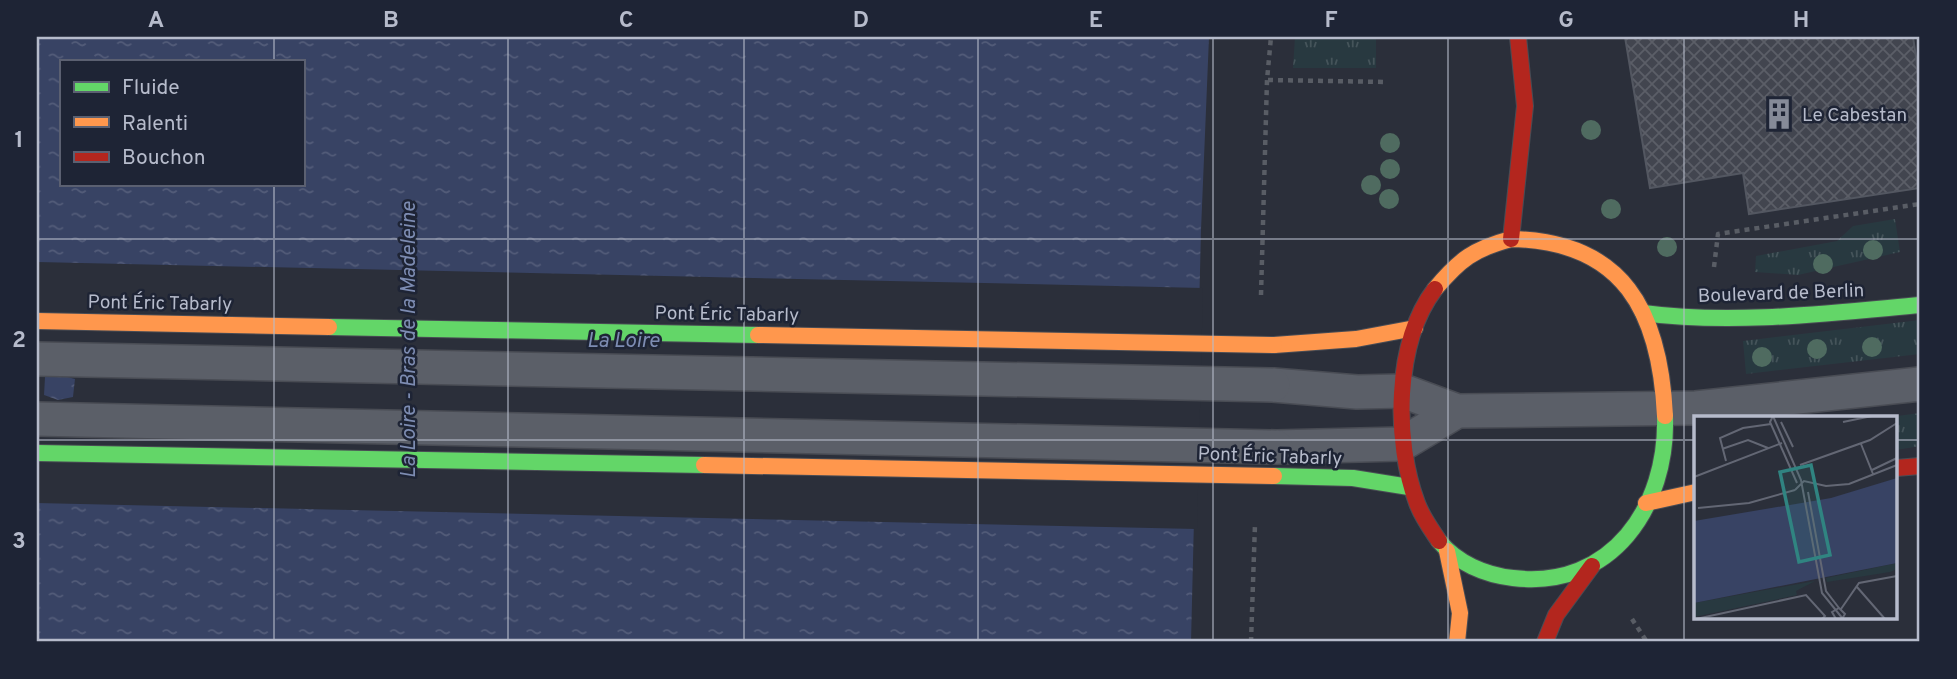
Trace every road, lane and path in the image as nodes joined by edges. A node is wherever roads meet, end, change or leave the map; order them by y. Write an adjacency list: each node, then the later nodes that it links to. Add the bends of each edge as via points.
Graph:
1 (1518, 37): 5 (street, via 1525,106)
2 (1267, 80): 3 (path)
3 (1386, 82)
4 (1920, 204): 6 (path, via 1718,234)
5 (1511, 239): 8 (street, via 1539,239 1594,257 1627,288); 10 (street, via 1479,249 1451,272 1429,297)
6 (1713, 276)
7 (1920, 305): 8 (street, Boulevard de Berlin, via 1802,316)
8 (1643, 313): 14 (street, via 1659,354)
9 (37, 321): 10 (street, Pont Éric Tabarly, bridge, via 1274,345 1356,340)
10 (1415, 328): 13 (street)
11 (37, 359): 13 (lane, bridge)
12 (1920, 384): 14 (lane)
13 (1403, 391): 15 (lane); 17 (street)
14 (1665, 408): 15 (lane); 24 (street, via 1663,454)
15 (1457, 411): 17 (lane)
16 (37, 419): 19 (lane, bridge)
17 (1402, 444): 19 (lane); 22 (street)
18 (37, 453): 19 (street, Pont Éric Tabarly, bridge)
19 (1275, 461): 22 (street, Pont Éric Tabarly)
20 (1920, 466): 21 (street)
21 (1898, 468)
22 (1409, 487): 25 (street, via 1423,519)
23 (1694, 492): 24 (street)
24 (1646, 503): 26 (street, via 1618,545)
25 (1447, 551): 26 (street, via 1479,570 1514,580 1558,579); 28 (street, via 1460,613)
26 (1592, 566): 29 (street, via 1556,615)
27 (1633, 619): 30 (path)
28 (1457, 642)
29 (1545, 642)
30 (1647, 642)

